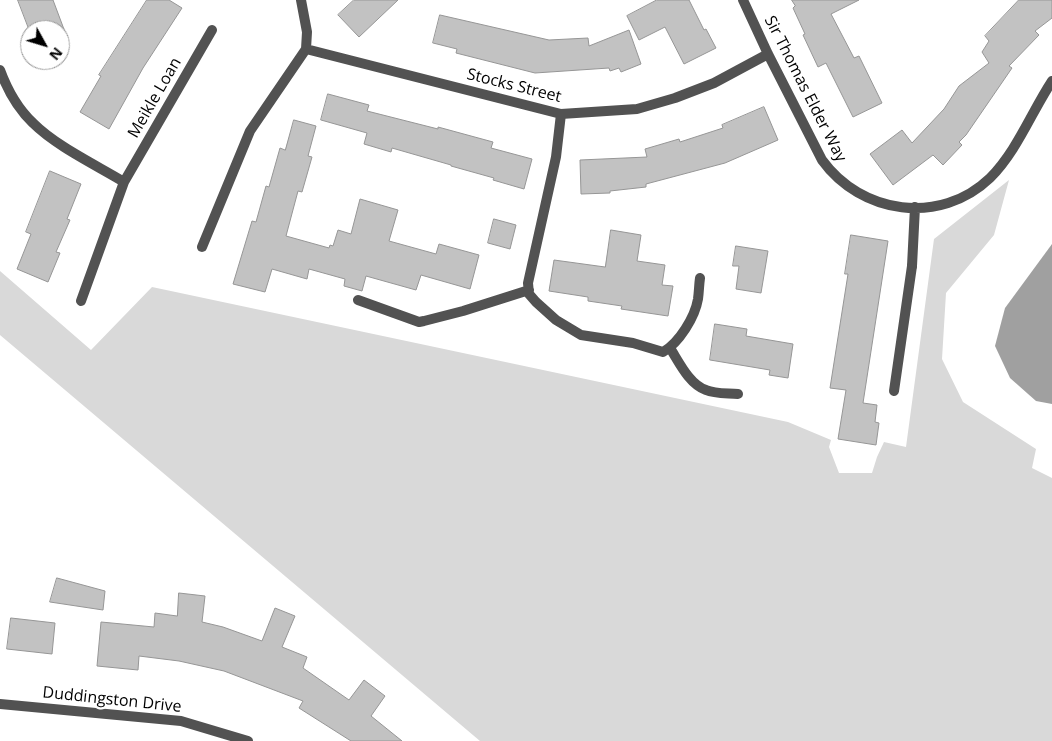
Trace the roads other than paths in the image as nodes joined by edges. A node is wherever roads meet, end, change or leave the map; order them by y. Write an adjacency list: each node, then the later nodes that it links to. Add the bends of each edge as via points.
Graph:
1 (301, 0): 4 (street, via 307,32)
2 (743, 0): 5 (street, Sir Thomas Elder Way)
3 (212, 30): 9 (street, Meikle Loan)
4 (306, 49): 8 (street, Stocks Street); 11 (street, via 250,131)
5 (768, 54): 8 (street, Stocks Street, via 714,83 638,109); 10 (street, Sir Thomas Elder Way, via 831,173 862,197 885,205)
6 (0, 70): 9 (street, via 20,109 32,123)
7 (1052, 81): 10 (street, Sir Thomas Elder Way, via 1015,147 989,179 952,202)
8 (561, 114): 13 (street, via 556,157)
9 (124, 182): 15 (street, Meikle Loan)
10 (915, 207): 17 (street, via 912,266)
11 (202, 247)
12 (700, 278): 16 (street, via 694,311 677,342)
13 (529, 290): 14 (street, via 424,322); 16 (street, via 536,302 556,320 581,334 663,352)
14 (358, 300)
15 (82, 301)
16 (670, 348): 18 (street, via 698,386 712,392)
17 (894, 391)
18 (738, 394)
19 (0, 704): 20 (street, Duddingston Drive, via 181,721)
20 (248, 741)

